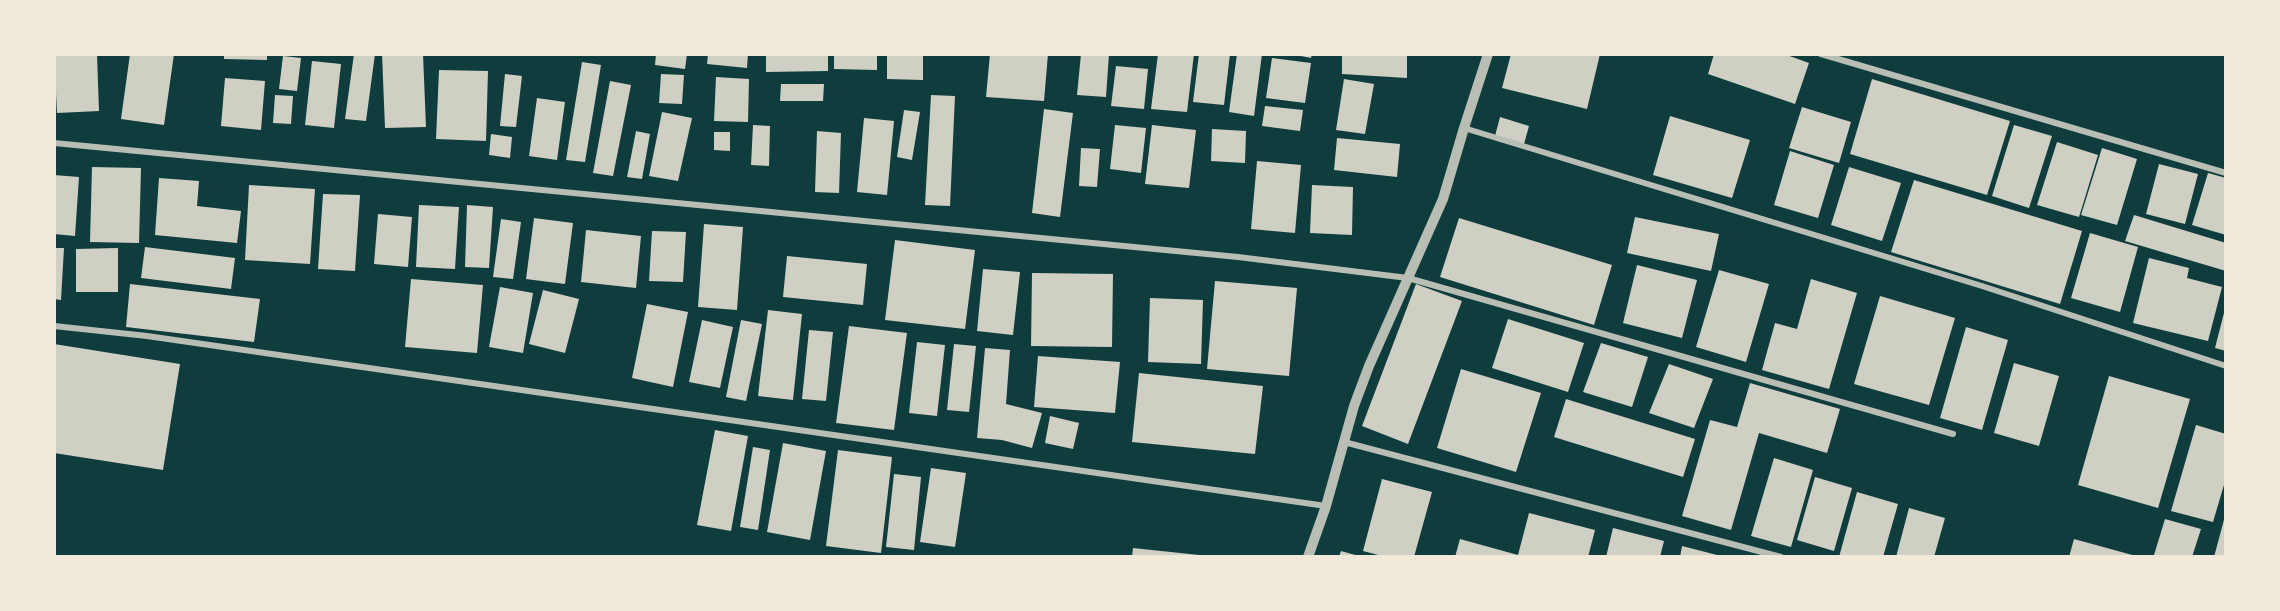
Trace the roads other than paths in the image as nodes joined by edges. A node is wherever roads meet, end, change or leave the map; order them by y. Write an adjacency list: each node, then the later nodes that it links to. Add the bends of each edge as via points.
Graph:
1 (1488, 54): 3 (street)
2 (1821, 54): 5 (street)
3 (1464, 128): 6 (street, via 1443,199); 8 (street, via 1982,286)
4 (54, 143): 6 (street, via 1214,255)
5 (2226, 174)
6 (1408, 279): 9 (street); 10 (street, via 1369,366)
7 (54, 326): 11 (street)
8 (2226, 366)
9 (1953, 434)
10 (1343, 442): 11 (street); 13 (street)
11 (1326, 506): 12 (street)
12 (1308, 557)
13 (1781, 557)

